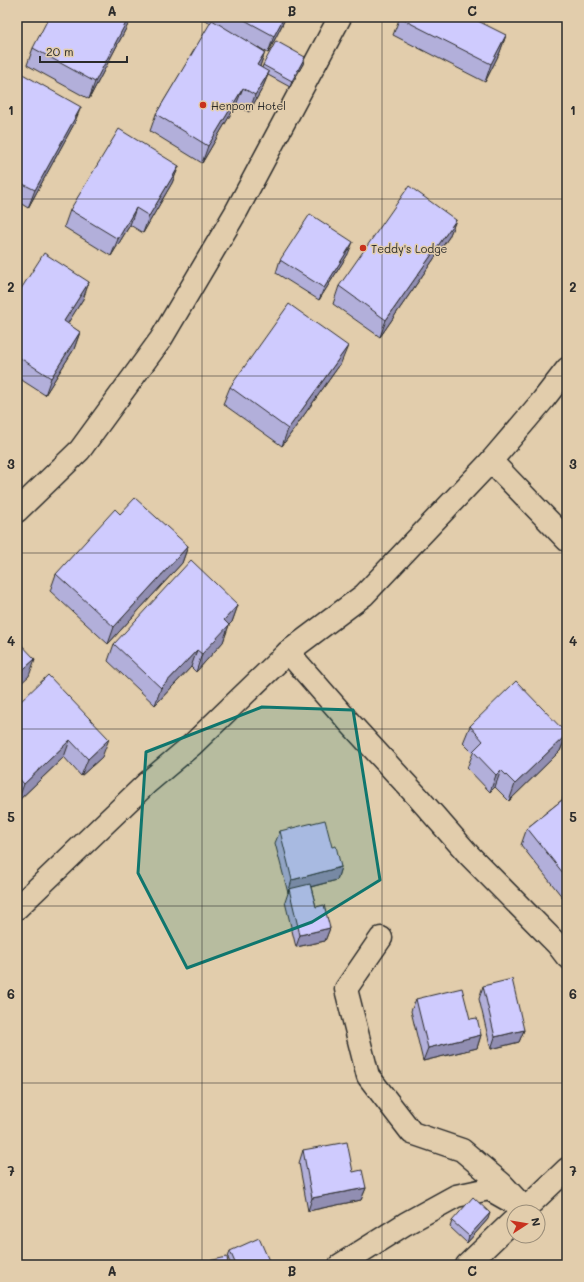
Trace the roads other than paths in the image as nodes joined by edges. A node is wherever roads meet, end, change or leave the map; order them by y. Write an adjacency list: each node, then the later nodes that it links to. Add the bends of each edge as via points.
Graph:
1 (340, 17): 4 (street, via 236,212 161,339 80,450)
2 (567, 369): 3 (street)
3 (491, 461): 5 (street); 6 (street, via 364,595)
4 (17, 511)
5 (567, 540)
6 (288, 652): 7 (street); 9 (street, via 469,855)
7 (17, 908)
8 (381, 938): 12 (street, via 346,989 368,1076 412,1132 462,1150 502,1184)
9 (567, 956)
10 (567, 1169): 13 (street)
11 (508, 1204): 15 (street, via 489,1189 456,1196 405,1224)
12 (514, 1204)
13 (530, 1204)
14 (506, 1227): 16 (street)
15 (340, 1265)
16 (467, 1265)

